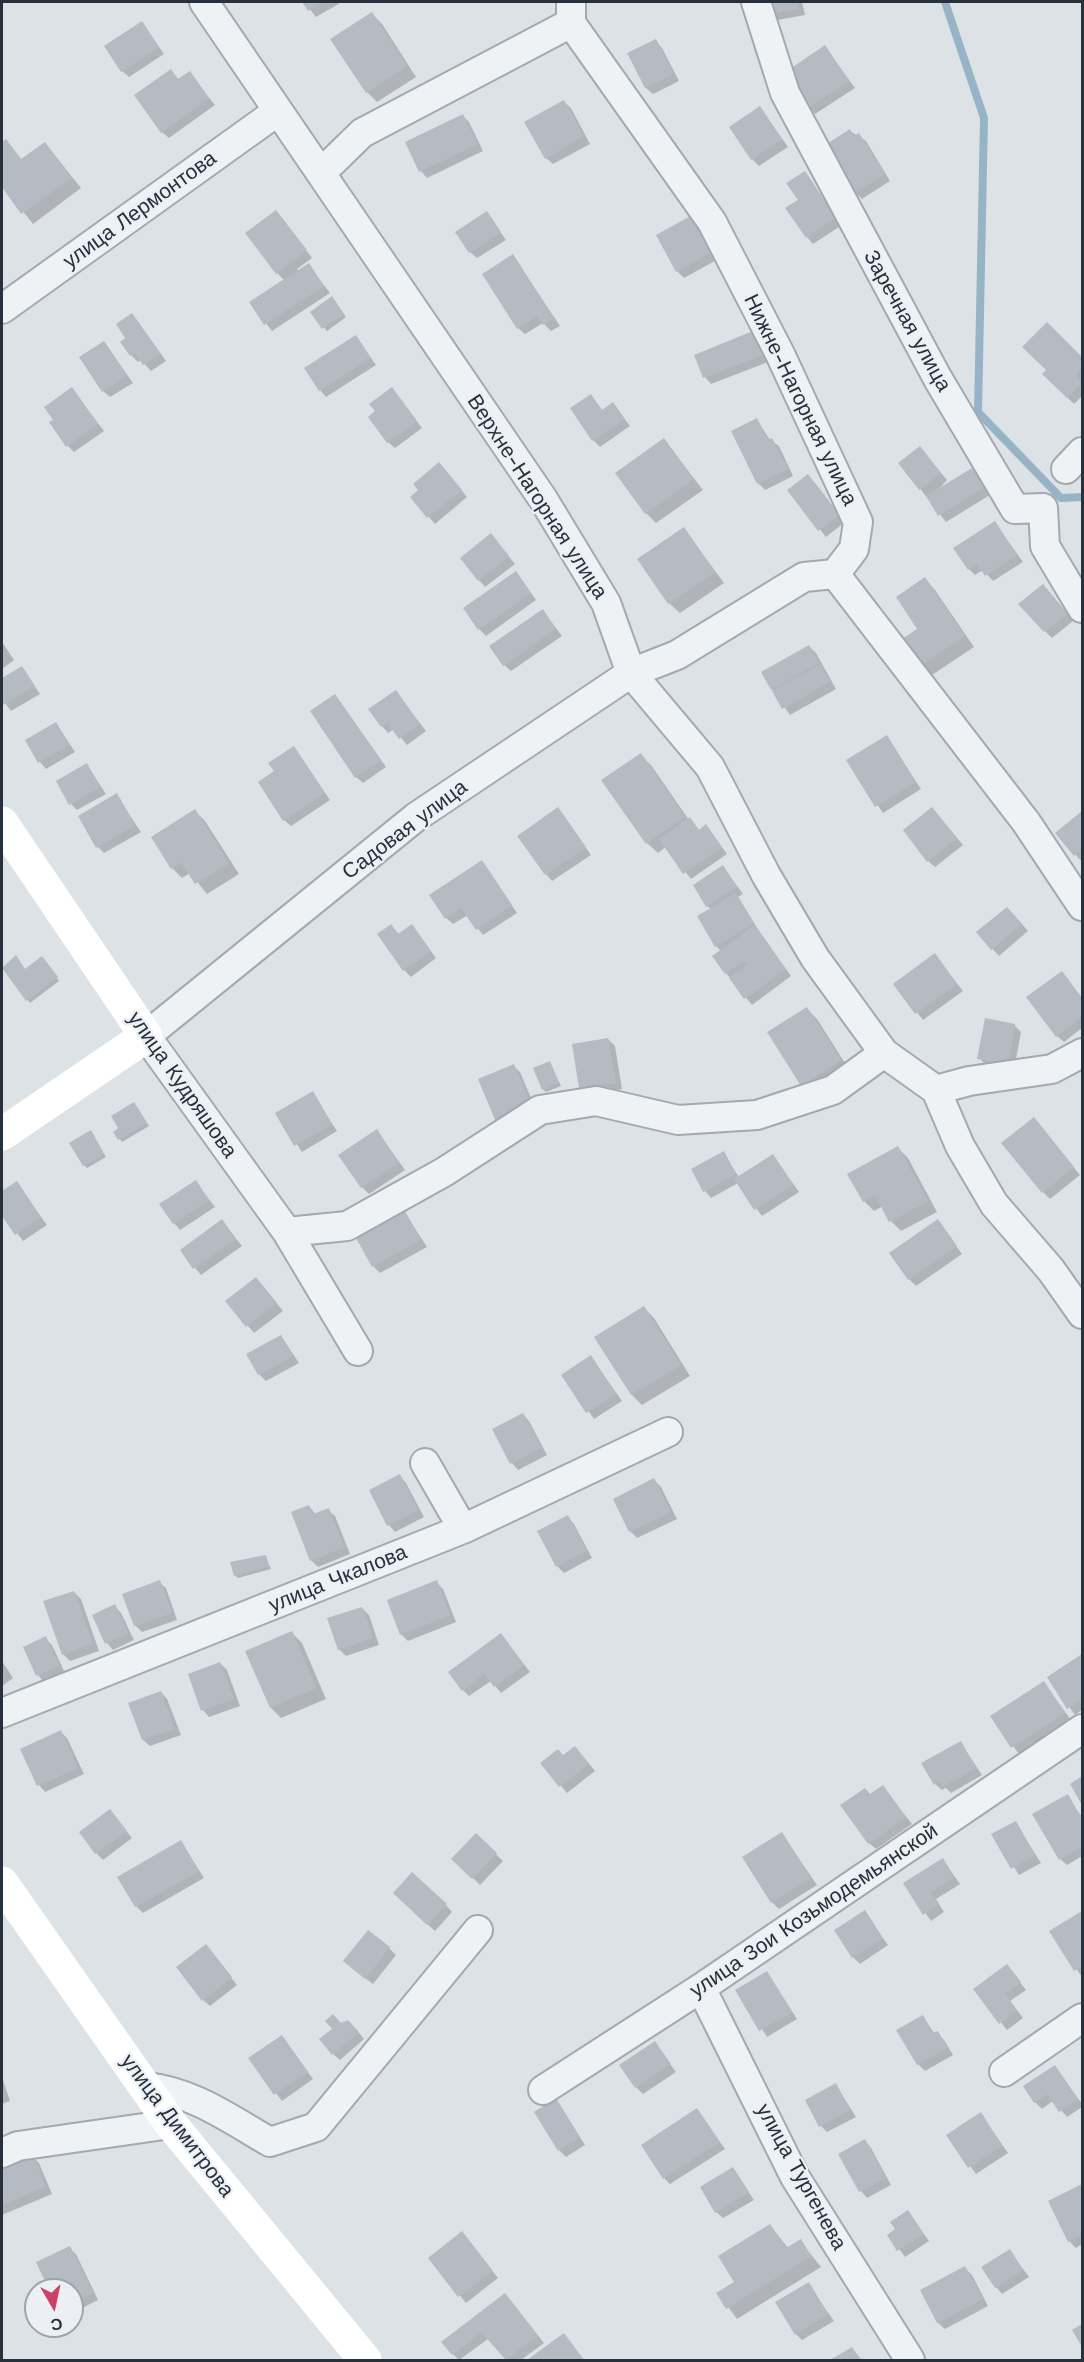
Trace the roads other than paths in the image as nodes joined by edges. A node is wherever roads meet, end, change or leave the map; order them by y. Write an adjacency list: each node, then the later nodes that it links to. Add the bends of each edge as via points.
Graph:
1 (204, 2): 4 (street, Верхне-Нагорная улица)
2 (756, 2): 8 (street, Заречная улица, via 785,93 933,369 1015,509 1043,508 1045,546)
3 (571, 12): 5 (street, via 362,133); 7 (street, Нижне-Нагорная улица, via 712,222 780,354 858,522 854,549)
4 (278, 111): 5 (street, Верхне-Нагорная улица); 6 (street, улица Лермонтова)
5 (321, 173): 9 (street, Верхне-Нагорная улица, via 549,509 606,603)
6 (2, 309)
7 (835, 574): 9 (street, Садовая улица, via 804,577 677,655); 11 (street, via 1026,822)
8 (1083, 608)
9 (631, 673): 12 (street, Садовая улица, via 416,817); 13 (street, Верхне-Нагорная улица, via 710,767 815,958)
10 (2, 823): 12 (street, улица Кудряшова)
11 (1083, 906)
12 (146, 1036): 16 (street, Садовая улица); 17 (street, улица Кудряшова)
13 (884, 1053): 15 (street, Верхне-Нагорная улица); 17 (street, via 833,1090 757,1115 678,1120 596,1101 540,1110 444,1172 347,1226)
14 (1083, 1053): 15 (street, via 1052,1070 969,1081)
15 (936, 1090): 18 (street, via 960,1146 994,1204)
16 (2, 1134)
17 (287, 1232): 19 (street, улица Кудряшова)
18 (1083, 1314)
19 (358, 1351)
20 (668, 1431): 22 (street, улица Чкалова)
21 (425, 1463): 22 (street)
22 (463, 1529): 23 (street, улица Чкалова)
23 (2, 1713)
24 (1083, 1730): 27 (street, улица Зои Козьмодемьянской)
25 (2, 1882): 30 (street, улица Димитрова)
26 (478, 1930): 30 (street, via 316,2127 270,2142 194,2098 168,2089)
27 (701, 1988): 31 (street, улица Зои Козьмодемьянской); 35 (street, улица Тургенева, via 795,2177)
28 (1083, 2018): 29 (street)
29 (1004, 2072)
30 (145, 2087): 32 (street, улица Димитрова)
31 (543, 2090)
32 (171, 2124): 33 (street, via 18,2146); 34 (street, улица Димитрова)
33 (2, 2153)
34 (365, 2361)
35 (910, 2361)

